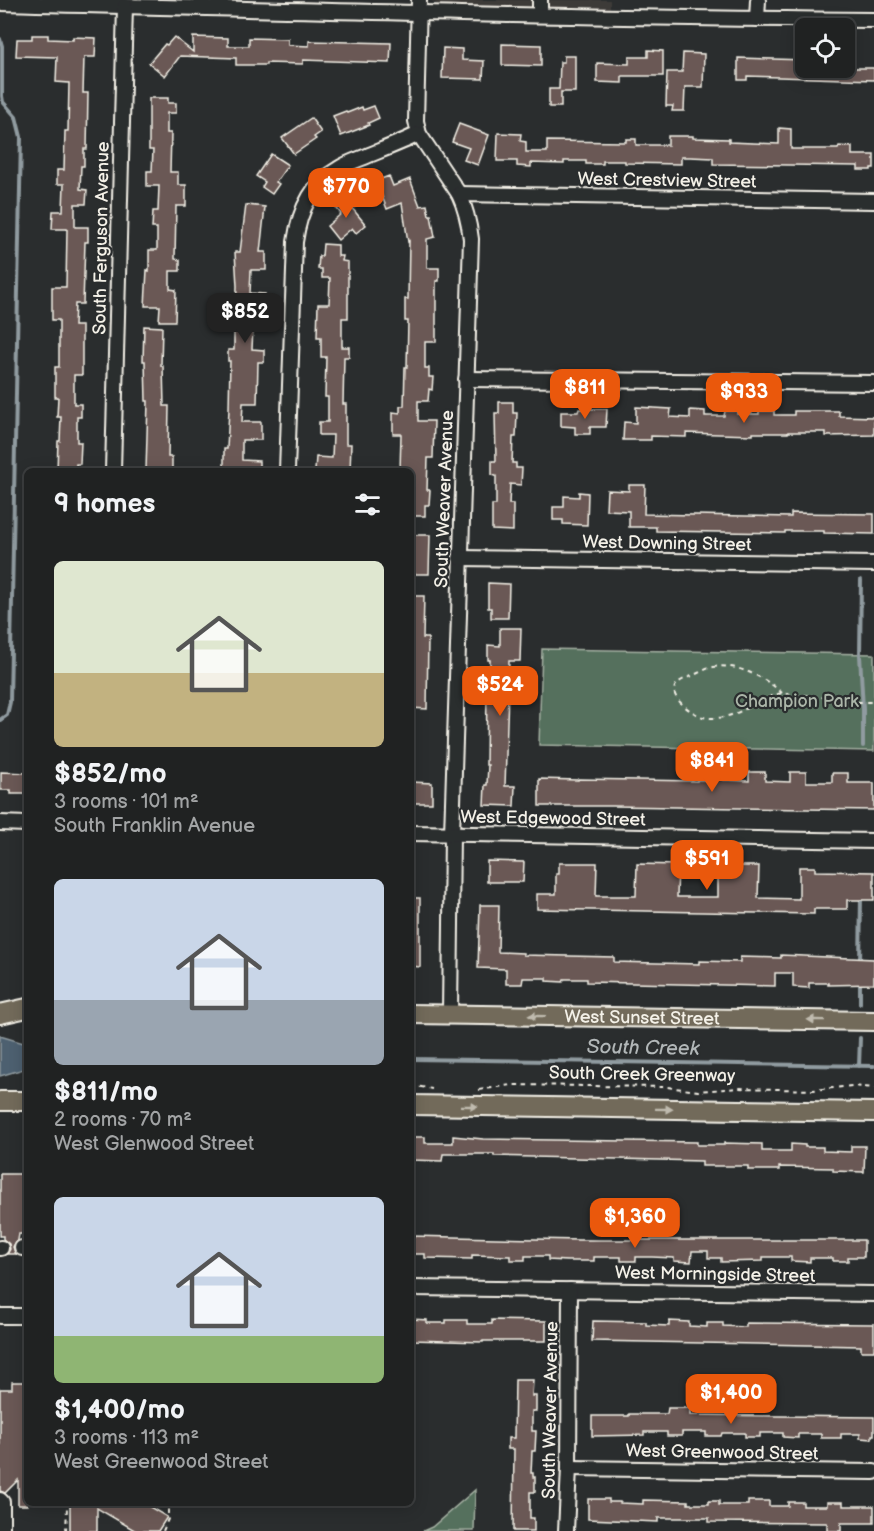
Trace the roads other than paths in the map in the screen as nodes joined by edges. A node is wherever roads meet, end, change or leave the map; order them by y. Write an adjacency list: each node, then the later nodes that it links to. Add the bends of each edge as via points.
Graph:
1 (540, 0): 6 (street)
2 (758, 0): 7 (street)
3 (0, 3): 4 (street)
4 (125, 6): 5 (street); 14 (street, South Ferguson Avenue)
5 (418, 6): 6 (street); 9 (street, South Weaver Avenue)
6 (540, 15): 7 (street)
7 (758, 19): 8 (street)
8 (874, 20)
9 (419, 134): 10 (street, South Weaver Avenue); 15 (street, via 337,169 314,190 299,219)
10 (459, 194): 11 (street, West Crestview Street); 12 (street, South Weaver Avenue, via 471,239)
11 (874, 201)
12 (466, 379): 13 (street); 16 (street, South Weaver Avenue)
13 (874, 383)
14 (113, 468)
15 (287, 468)
16 (460, 558): 17 (street, West Downing Street); 21 (street, South Weaver Avenue)
17 (874, 564)
18 (0, 823): 19 (street)
19 (24, 824)
20 (414, 833): 21 (street, West Edgewood Street)
21 (452, 834): 22 (street, West Edgewood Street); 28 (street, South Weaver Avenue)
22 (874, 841)
23 (0, 1004): 24 (main road)
24 (24, 1007)
25 (24, 1008): 26 (main road)
26 (0, 1014)
27 (414, 1014): 28 (main road, West Sunset Street)
28 (450, 1014): 29 (main road, West Sunset Street, one-way to 28)
29 (874, 1021)
30 (0, 1101): 31 (main road)
31 (24, 1101)
32 (414, 1105): 33 (main road, one-way to 33)
33 (874, 1112)
34 (414, 1288): 35 (street, West Morningside Street)
35 (570, 1290): 36 (street, West Morningside Street); 39 (street, South Weaver Avenue)
36 (874, 1294)
37 (0, 1316): 38 (street)
38 (24, 1316)
39 (569, 1468): 40 (street, West Greenwood Street); 43 (street, South Weaver Avenue)
40 (874, 1472)
41 (0, 1500): 42 (street)
42 (2, 1531)
43 (566, 1531)

